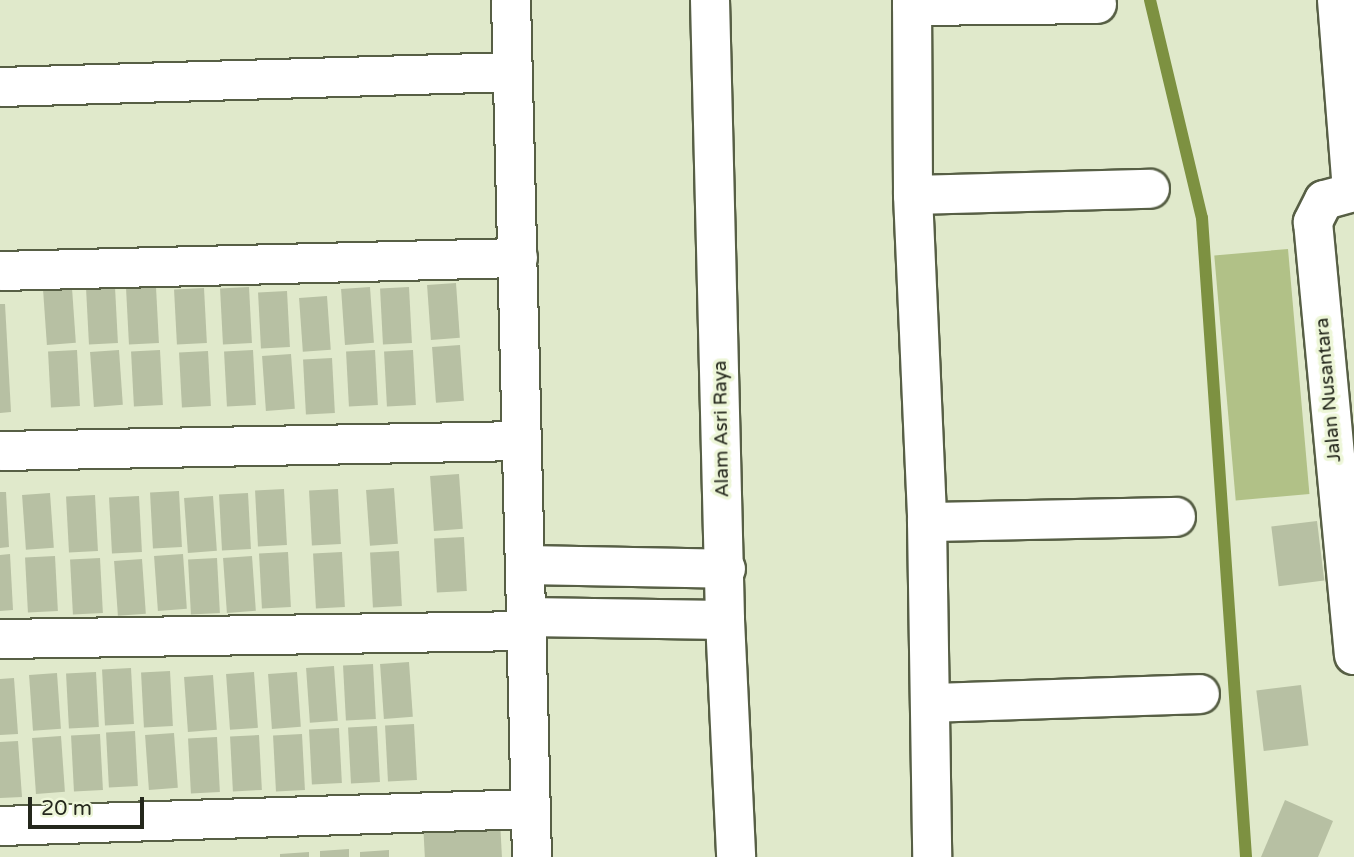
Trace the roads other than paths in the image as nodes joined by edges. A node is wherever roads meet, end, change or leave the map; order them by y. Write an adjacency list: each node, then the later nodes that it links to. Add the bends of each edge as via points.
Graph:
1 (511, 0): 6 (street)
2 (710, 0): 20 (street, Alam Asri Raya)
3 (1337, 0): 9 (street)
4 (912, 3): 5 (street); 10 (street)
5 (1097, 4)
6 (513, 72): 7 (street); 11 (street)
7 (0, 87)
8 (1150, 189): 10 (street)
9 (1353, 192): 13 (street, Jalan Nusantara, via 1324,200 1313,222)
10 (913, 195): 17 (street)
11 (518, 258): 12 (street); 14 (street)
12 (0, 271)
13 (1341, 376): 18 (street, Jalan Nusantara)
14 (522, 441): 15 (street); 19 (street)
15 (0, 451)
16 (1176, 517): 17 (street)
17 (927, 522): 26 (street)
18 (1349, 552): 24 (street, Jalan Nusantara)
19 (526, 565): 20 (street); 22 (street)
20 (726, 569): 21 (street, Alam Asri Raya)
21 (725, 620): 22 (street); 30 (street, Alam Asri Raya)
22 (527, 624): 23 (street); 27 (street)
23 (0, 639)
24 (1354, 654)
25 (1200, 694): 26 (street)
26 (931, 703): 31 (street)
27 (531, 809): 28 (street); 29 (street)
28 (0, 827)
29 (533, 857)
30 (736, 857)
31 (932, 857)

